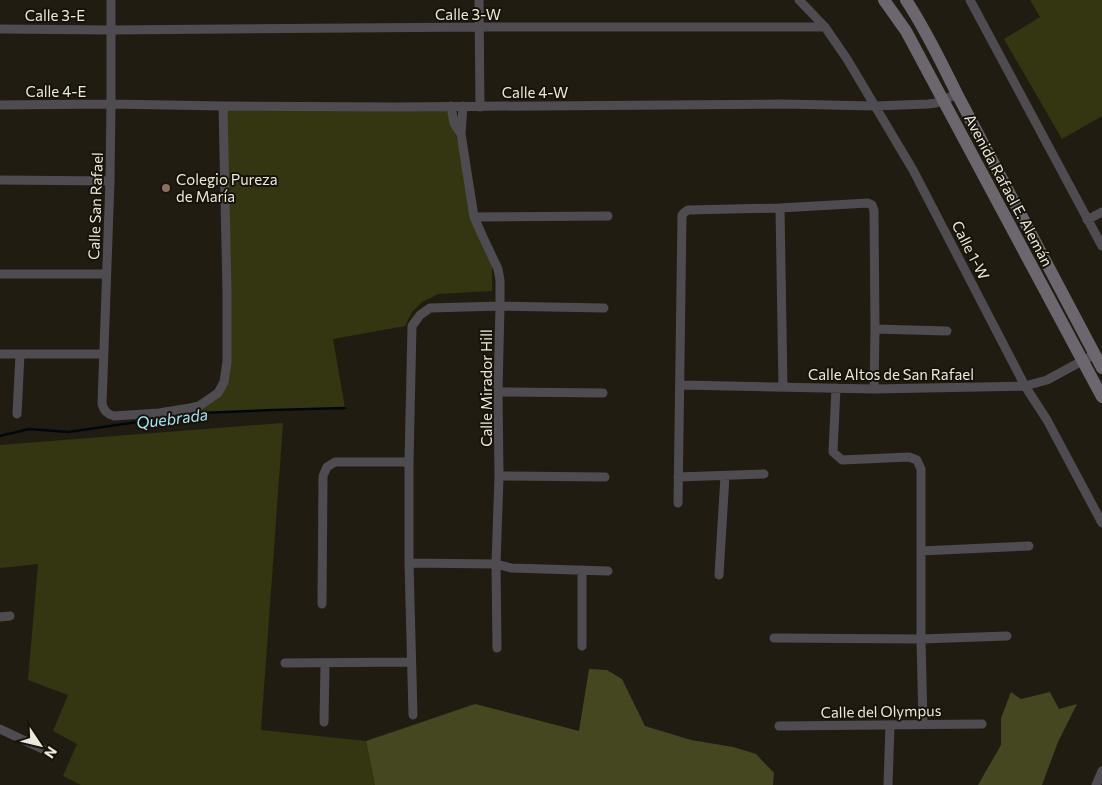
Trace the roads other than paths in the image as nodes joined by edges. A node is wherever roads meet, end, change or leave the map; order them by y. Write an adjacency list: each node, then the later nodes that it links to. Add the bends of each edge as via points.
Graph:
1 (111, 0): 10 (street, Calle San Rafael)
2 (479, 0): 7 (street)
3 (799, 0): 8 (street, Calle 1-W)
4 (884, 0): 12 (main road, Avenida Rafael E. Alemán, via 906,31)
5 (906, 0): 11 (main road, Avenida Rafael E. Alemán)
6 (970, 0): 27 (street)
7 (479, 27): 8 (street, Calle 3-W); 10 (street, Calle 3-W); 19 (street)
8 (825, 27): 18 (street, Calle 1-W)
9 (0, 29): 10 (street, Calle 3-E)
10 (110, 30): 13 (street, Calle San Rafael)
11 (957, 94): 12 (street, Calle 4-W); 38 (main road, Avenida Rafael E. Alemán)
12 (942, 100): 18 (street, Calle 4-W, via 928,104); 39 (main road, Avenida Rafael E. Alemán)
13 (111, 104): 14 (street, Calle 4-E); 15 (street, Calle 4-W); 22 (street, Calle San Rafael)
14 (0, 105)
15 (223, 106): 16 (street, Calle 4-W); 37 (street, Calle San Rafael, via 227,292 224,382 218,393 199,406 114,416 106,412 102,404)
16 (450, 106): 17 (street, Calle 4-W); 20 (street, Calle Mirador Hill)
17 (463, 106): 19 (street, Calle 4-W); 20 (street, Calle Mirador Hill)
18 (875, 106): 19 (street, Calle 4-W); 42 (street, Calle 1-W, via 922,187)
19 (480, 107)
20 (461, 134): 26 (street, Calle Mirador Hill)
21 (0, 180): 22 (street)
22 (110, 180): 30 (street, Calle San Rafael)
23 (780, 208): 33 (street, via 872,205); 41 (street, via 688,210 682,215); 43 (street)
24 (1102, 212): 27 (street)
25 (608, 216): 26 (street)
26 (474, 217): 31 (street, Calle Mirador Hill, via 498,269)
27 (1088, 220): 28 (street)
28 (1102, 246)
29 (0, 274): 30 (street)
30 (106, 274): 37 (street, Calle San Rafael)
31 (500, 306): 32 (street); 46 (street, Calle Mirador Hill); 50 (street, via 430,308 412,326)
32 (604, 308)
33 (875, 329): 34 (street); 45 (street)
34 (947, 331)
35 (0, 354): 36 (street)
36 (20, 354): 37 (street); 49 (street)
37 (103, 354)
38 (1095, 354): 39 (street, Calle Altos de San Rafael); 40 (main road, Avenida Rafael E. Alemán)
39 (1082, 361): 42 (street, Calle Altos de San Rafael, via 1047,380); 48 (main road, Avenida Rafael E. Alemán)
40 (1102, 368)
41 (681, 385): 43 (street, Calle Altos de San Rafael); 55 (street)
42 (1025, 386): 45 (street, Calle Altos de San Rafael); 57 (street, Calle 1-W, via 1048,420)
43 (783, 387): 44 (street, Calle Altos de San Rafael)
44 (836, 388): 45 (street, Calle Altos de San Rafael); 59 (street, via 833,452 837,457 842,460 909,457 917,460 921,469)
45 (874, 389)
46 (498, 392): 47 (street); 52 (street, Calle Mirador Hill)
47 (603, 393)
48 (1102, 397)
49 (17, 414)
50 (409, 462): 60 (street); 65 (street, via 335,462 327,467 323,476)
51 (764, 474): 53 (street)
52 (499, 476): 54 (street); 61 (street, Calle Mirador Hill)
53 (724, 476): 55 (street); 64 (street)
54 (605, 477)
55 (678, 477): 56 (street)
56 (678, 503)
57 (1102, 523)
58 (1029, 546): 59 (street)
59 (921, 551): 70 (street)
60 (409, 563): 61 (street); 73 (street)
61 (496, 564): 62 (street, via 511,568); 72 (street, Calle Mirador Hill)
62 (582, 570): 63 (street); 71 (street)
63 (608, 571)
64 (719, 575)
65 (322, 604)
66 (10, 616): 67 (street)
67 (0, 617)
68 (1007, 636): 70 (street)
69 (774, 638): 70 (street)
70 (921, 639): 78 (street)
71 (582, 646)
72 (497, 648)
73 (411, 662): 75 (street); 76 (street)
74 (285, 663): 75 (street)
75 (325, 663): 77 (street)
76 (413, 715)
77 (324, 722)
78 (923, 724): 79 (street, Calle del Olympus); 80 (street, Calle del Olympus)
79 (982, 724)
80 (890, 725): 81 (street, Calle del Olympus); 85 (street)
81 (780, 726)
82 (0, 729): 83 (street)
83 (51, 754)
84 (1102, 771): 86 (street)
85 (888, 785)
86 (1096, 785)

